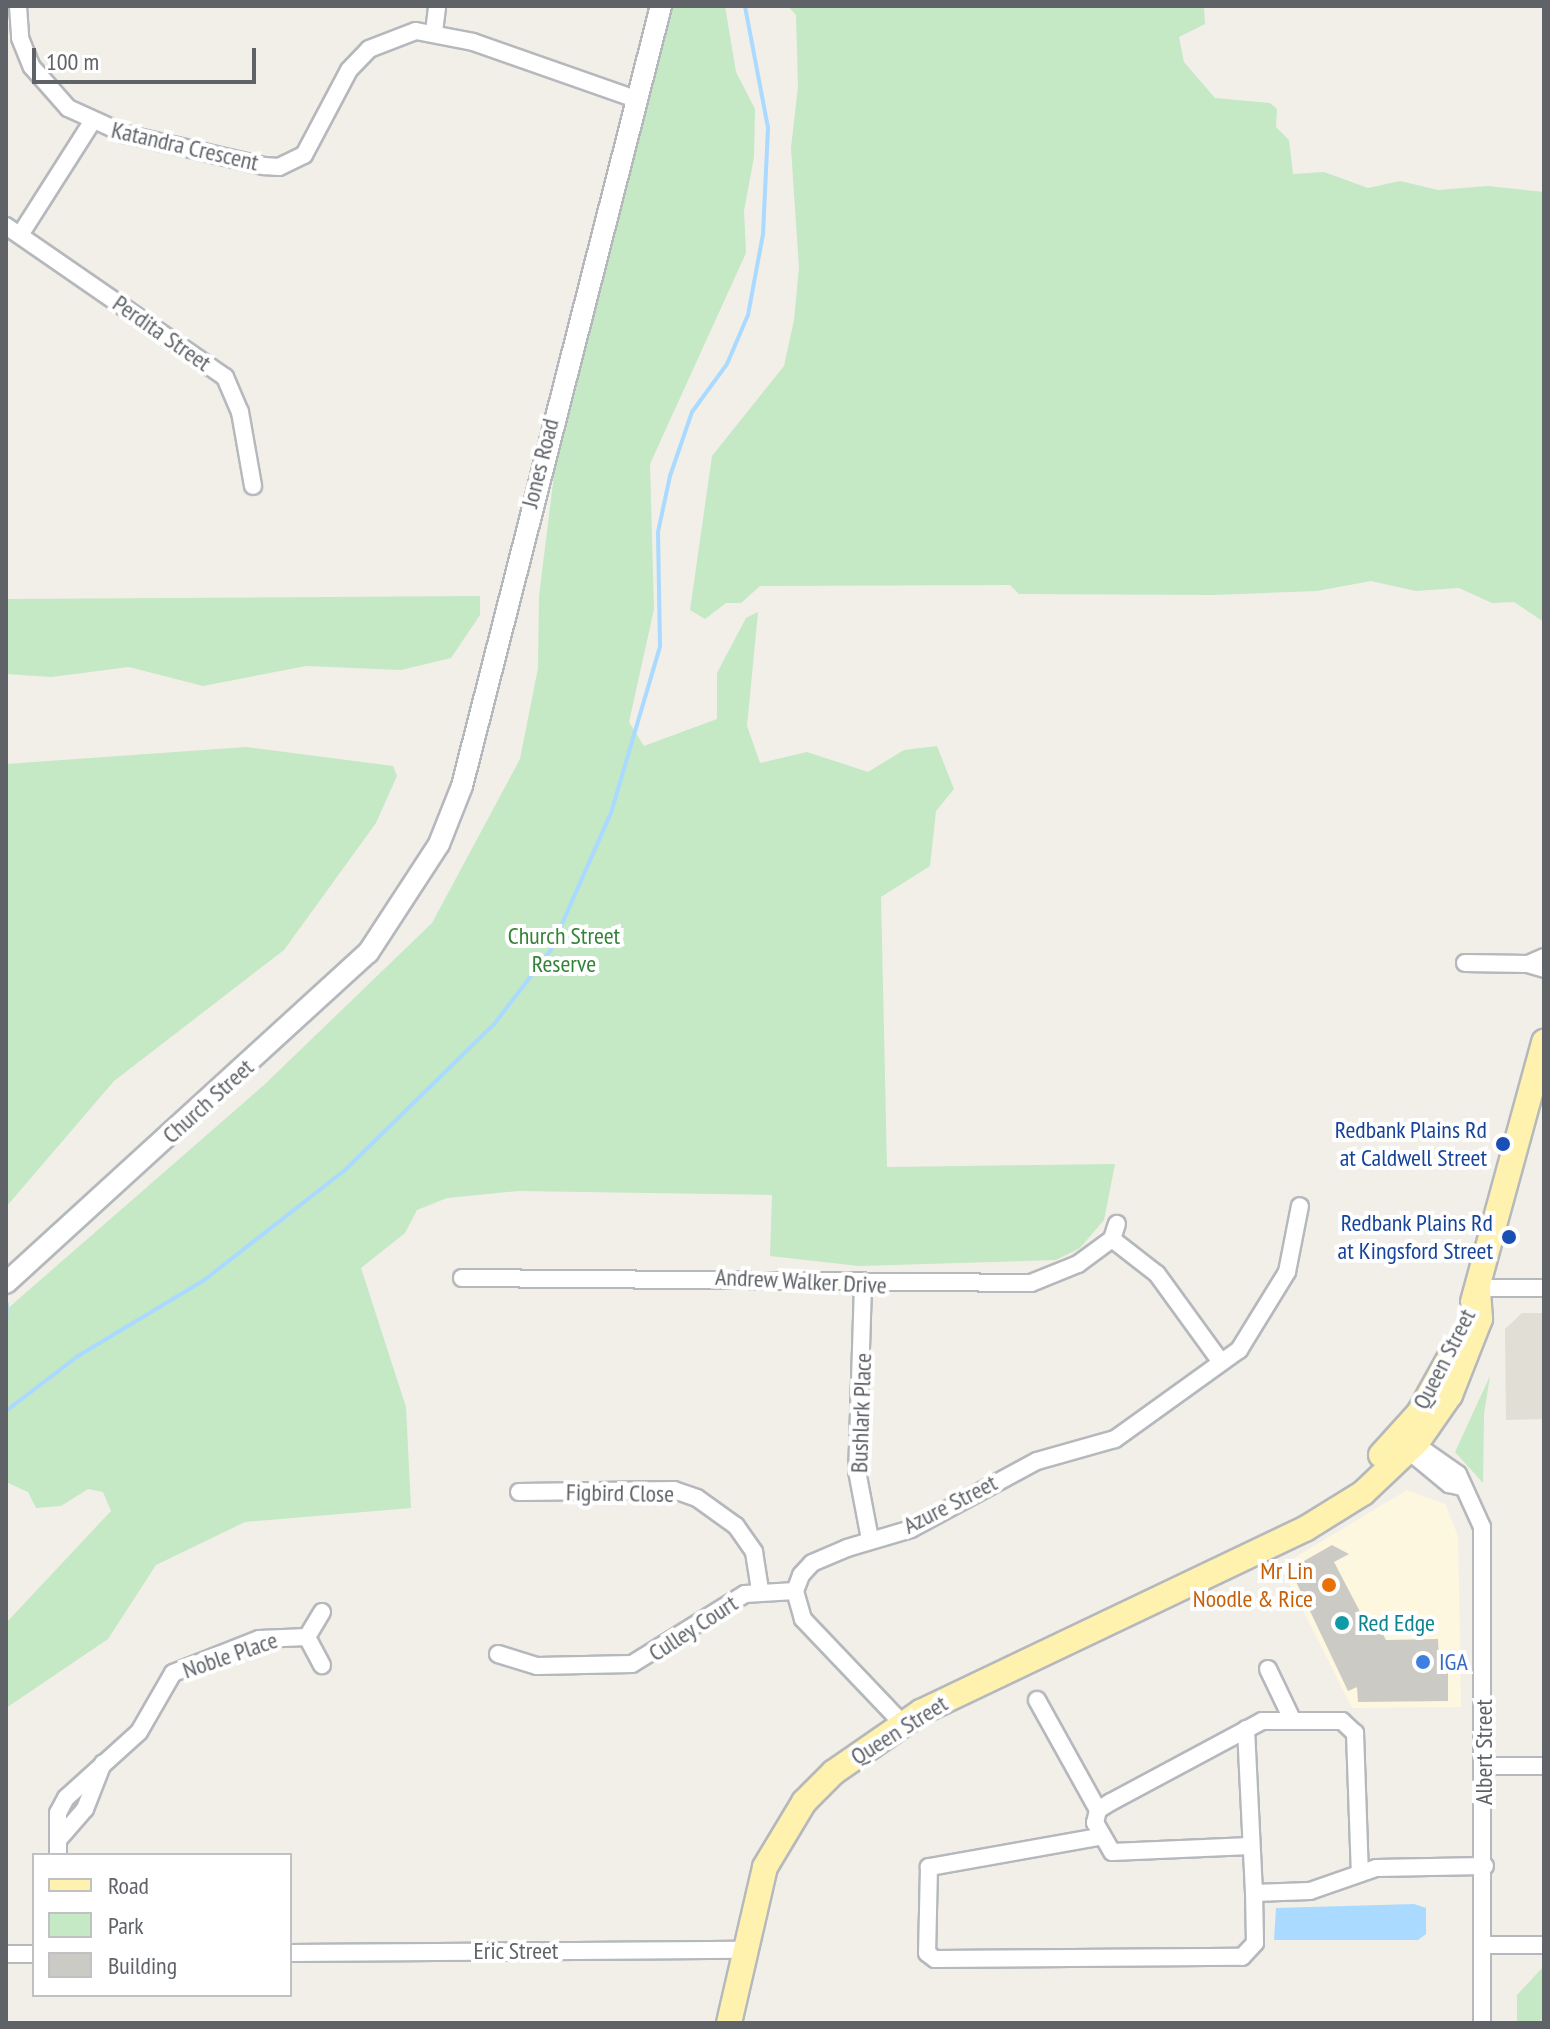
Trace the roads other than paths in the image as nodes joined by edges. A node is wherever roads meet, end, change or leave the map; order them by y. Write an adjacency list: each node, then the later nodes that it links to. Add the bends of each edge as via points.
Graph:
1 (18, 6): 6 (street, Katandra Crescent, via 20,38 32,67 68,108)
2 (437, 6): 4 (street)
3 (661, 6): 5 (street, Jones Road)
4 (434, 32): 5 (street, Katandra Crescent); 6 (street, Katandra Crescent, via 393,35 369,49 349,70 304,155 279,167)
5 (636, 99): 9 (street, Jones Road, via 462,786 439,844)
6 (92, 122): 7 (street)
7 (13, 230): 8 (street, Perdita Street, via 225,377 240,412)
8 (253, 486)
9 (401, 911): 17 (street, Church Street, via 328,994)
10 (1544, 957): 12 (street)
11 (1465, 963): 12 (street)
12 (1536, 967)
13 (1544, 1042): 14 (main road, Queen Street)
14 (1536, 1101): 19 (main road, Queen Street)
15 (1300, 1206): 21 (street, Azure Street, via 1297,1242 1275,1296 1239,1350)
16 (462, 1278): 18 (street, Andrew Walker Drive, via 741,1276)
17 (6, 1283)
18 (863, 1285): 21 (street, Andrew Walker Drive, via 1031,1283 1056,1276 1114,1232 1157,1274); 24 (street, Bushlark Place, via 857,1471)
19 (1478, 1288): 20 (street); 22 (main road, Queen Street, via 1480,1319 1462,1371)
20 (1544, 1288)
21 (1221, 1362): 24 (street, Azure Street, via 1115,1439 1037,1461 911,1529)
22 (1407, 1443): 34 (main road, Queen Street, via 1353,1484 1215,1567); 36 (street, Albert Street, via 1458,1474 1482,1527)
23 (519, 1492): 25 (street, Figbird Close, via 674,1490 697,1498 736,1526 754,1552)
24 (870, 1539): 26 (street, Azure Street, via 812,1563)
25 (760, 1591): 26 (street, Culley Court); 29 (street, Culley Court, via 737,1598 645,1661 537,1666)
26 (795, 1591): 34 (street, via 803,1619)
27 (322, 1612): 28 (street, Noble Place)
28 (307, 1637): 30 (street, Noble Place); 41 (street, Noble Place, via 259,1639 173,1673 139,1732 103,1763 85,1809)
29 (498, 1654)
30 (322, 1665)
31 (1268, 1669): 33 (street)
32 (1037, 1700): 38 (street)
33 (1292, 1719): 35 (street); 43 (street, via 1351,1723)
34 (902, 1723): 47 (main road, Queen Street, via 860,1751 804,1802 765,1867)
35 (1246, 1729): 38 (street); 40 (street)
36 (1483, 1766): 37 (street); 42 (street, Albert Street)
37 (1544, 1766)
38 (1098, 1810): 39 (street)
39 (1098, 1837): 40 (street, via 1112,1852); 44 (street, via 929,1867 927,1953 935,1959 1242,1957 1255,1943)
40 (1250, 1846): 44 (street)
41 (58, 1847)
42 (1485, 1866): 43 (street); 45 (street, Albert Street)
43 (1360, 1873): 44 (street, via 1310,1891)
44 (1254, 1893)
45 (1486, 1945): 46 (street); 52 (street, Albert Street)
46 (1544, 1945)
47 (742, 1950): 48 (street, Eric Street); 51 (main road, Queen Street)
48 (292, 1953)
49 (6, 1954): 50 (street)
50 (32, 1954)
51 (729, 2023)
52 (1482, 2023)

